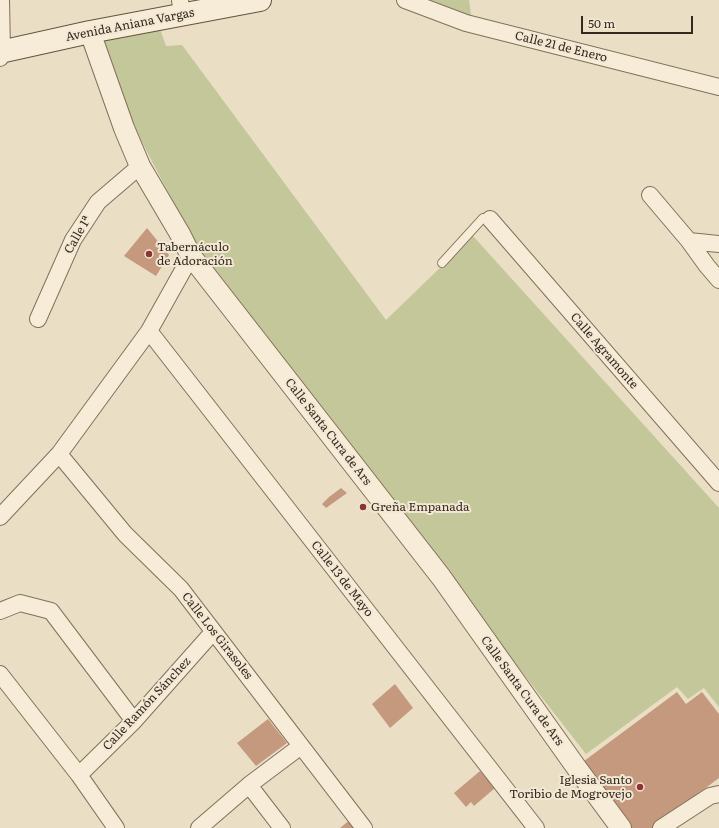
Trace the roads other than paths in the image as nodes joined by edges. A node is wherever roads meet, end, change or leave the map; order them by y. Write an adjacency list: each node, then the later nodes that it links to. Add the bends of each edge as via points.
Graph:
1 (1, 0): 6 (street)
2 (260, 0): 4 (main road, Avenida Aniana Vargas)
3 (405, 0): 7 (street, Calle 21 de Enero, via 466,23)
4 (181, 8): 5 (main road, Avenida Aniana Vargas)
5 (90, 32): 6 (main road, Avenida Aniana Vargas); 8 (street, Calle Santa Cura de Ars)
6 (1, 54)
7 (719, 87)
8 (140, 166): 13 (street, Calle Santa Cura de Ars); 16 (street, Calle 1ª, via 98,202 73,240)
9 (650, 195): 11 (street)
10 (490, 219): 14 (lane, via 483,218); 19 (street, Calle Agramonte)
11 (689, 241): 12 (street); 15 (street)
12 (719, 244)
13 (191, 256): 17 (street); 34 (street, Calle Santa Cura de Ars, via 440,577)
14 (442, 263)
15 (719, 280)
16 (38, 319)
17 (149, 331): 18 (street); 33 (street, Calle 13 de Mayo)
18 (59, 454): 20 (street); 22 (street, Calle Los Girasoles, via 125,534 181,589)
19 (719, 483)
20 (0, 518)
21 (0, 612): 24 (street, via 20,603 51,610)
22 (214, 632): 24 (street, Calle Ramón Sánchez); 25 (street, Calle Los Girasoles)
23 (0, 674): 26 (street)
24 (134, 721): 26 (street, Calle Ramón Sánchez)
25 (301, 746): 27 (street); 32 (street, Calle Los Girasoles)
26 (79, 775): 29 (street)
27 (249, 785): 30 (street); 31 (street)
28 (719, 794): 35 (street, via 710,796)
29 (116, 828)
30 (199, 828)
31 (282, 828)
32 (364, 828)
33 (536, 828)
34 (621, 828)
35 (661, 828)

